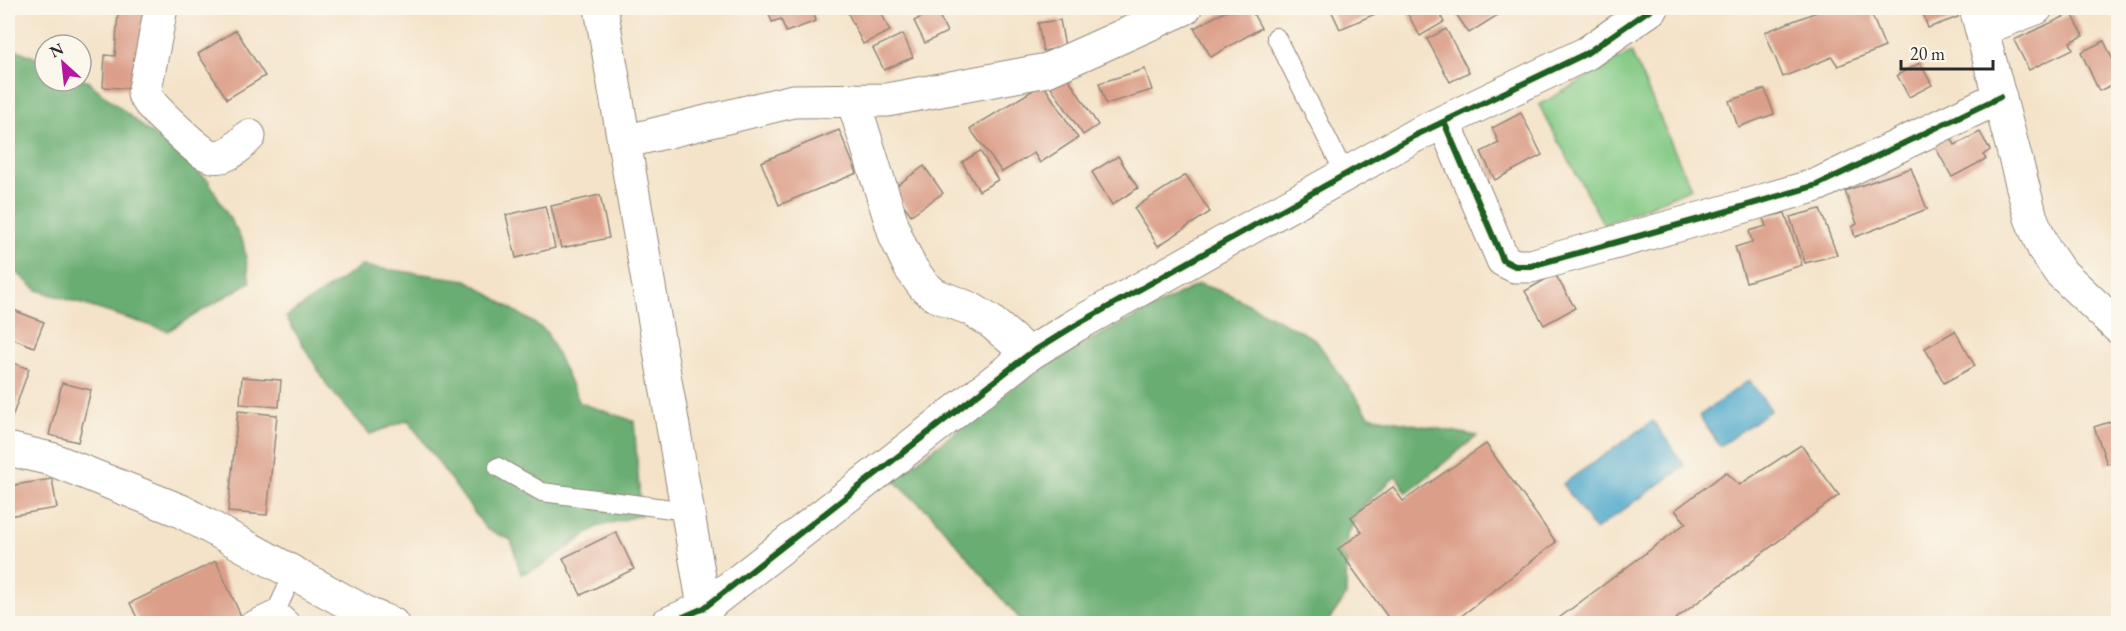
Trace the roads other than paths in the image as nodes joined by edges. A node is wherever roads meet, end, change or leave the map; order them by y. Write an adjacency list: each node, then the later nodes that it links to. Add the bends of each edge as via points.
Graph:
1 (161, 8): 11 (street, via 144,94 151,106 203,154 220,156 234,152)
2 (601, 8): 12 (street)
3 (1185, 8): 9 (street, via 1047,70 887,100)
4 (1652, 8): 10 (street, via 1587,53)
5 (2036, 8): 6 (street)
6 (1979, 18): 8 (street)
7 (1276, 37): 13 (lane)
8 (2000, 97): 10 (street, via 1817,185 1531,266 1515,266 1503,260); 14 (street, via 2031,218 2044,249 2059,271)
9 (853, 100): 12 (street, via 793,101); 15 (street, via 896,237 910,267 935,295 971,309)
10 (1444, 122): 13 (street)
11 (249, 136)
12 (624, 142): 18 (street)
13 (1346, 174): 15 (street)
14 (2118, 327)
15 (1029, 354): 21 (street)
16 (8, 449): 19 (street, via 51,459 181,511)
17 (498, 467): 18 (lane, via 542,492)
18 (687, 511): 21 (street)
19 (294, 573): 20 (lane); 24 (street)
20 (277, 609): 22 (lane); 23 (lane)
21 (706, 616): 25 (street)
22 (244, 624)
23 (293, 624)
24 (392, 624)
25 (667, 624)

